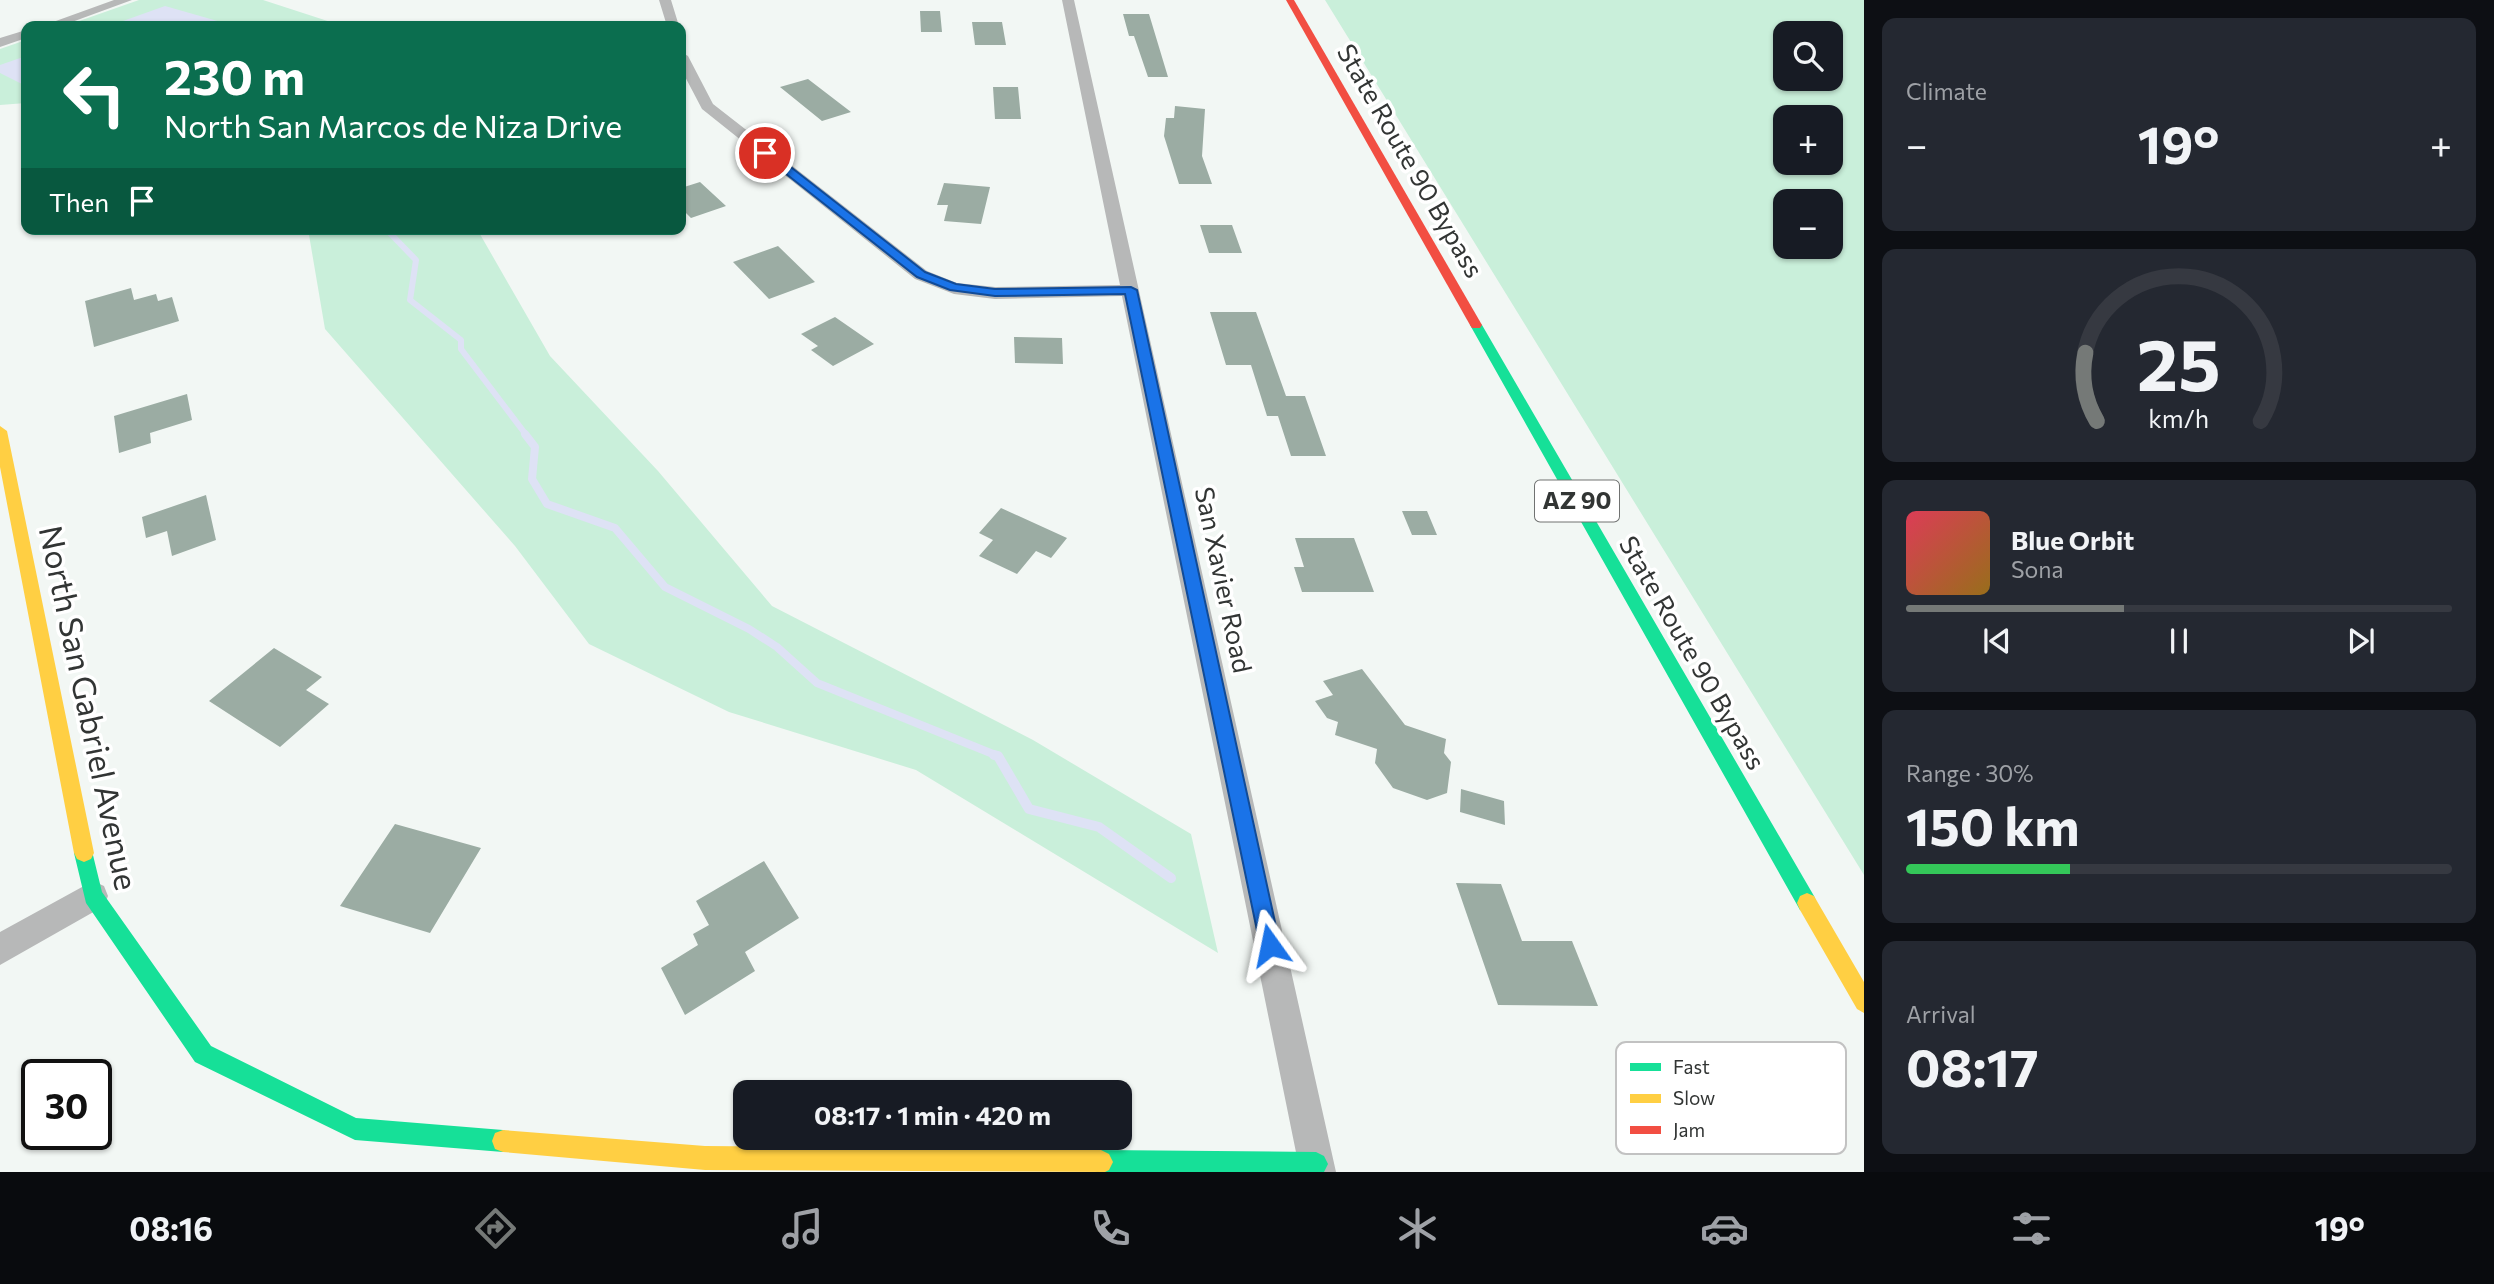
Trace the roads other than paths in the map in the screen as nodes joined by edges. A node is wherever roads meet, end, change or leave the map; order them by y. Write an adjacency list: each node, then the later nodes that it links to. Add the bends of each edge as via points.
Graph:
1 (127, 0): 5 (street)
2 (665, 0): 6 (street)
3 (1068, 0): 10 (street, San Xavier Road)
4 (1290, 0): 14 (main road, State Route 90 Bypass / AZ 90)
5 (64, 21)
6 (671, 21)
7 (21, 36): 8 (street)
8 (0, 43)
9 (686, 66): 10 (street, via 707,106 921,275 954,288 995,293)
10 (1131, 290): 15 (street, San Xavier Road)
11 (0, 431): 12 (main road, North San Gabriel Avenue)
12 (93, 896): 13 (street); 15 (main road, North San Gabriel Avenue, via 203,1054 355,1129 705,1158)
13 (0, 949)
14 (1864, 1002)
15 (1317, 1168)

